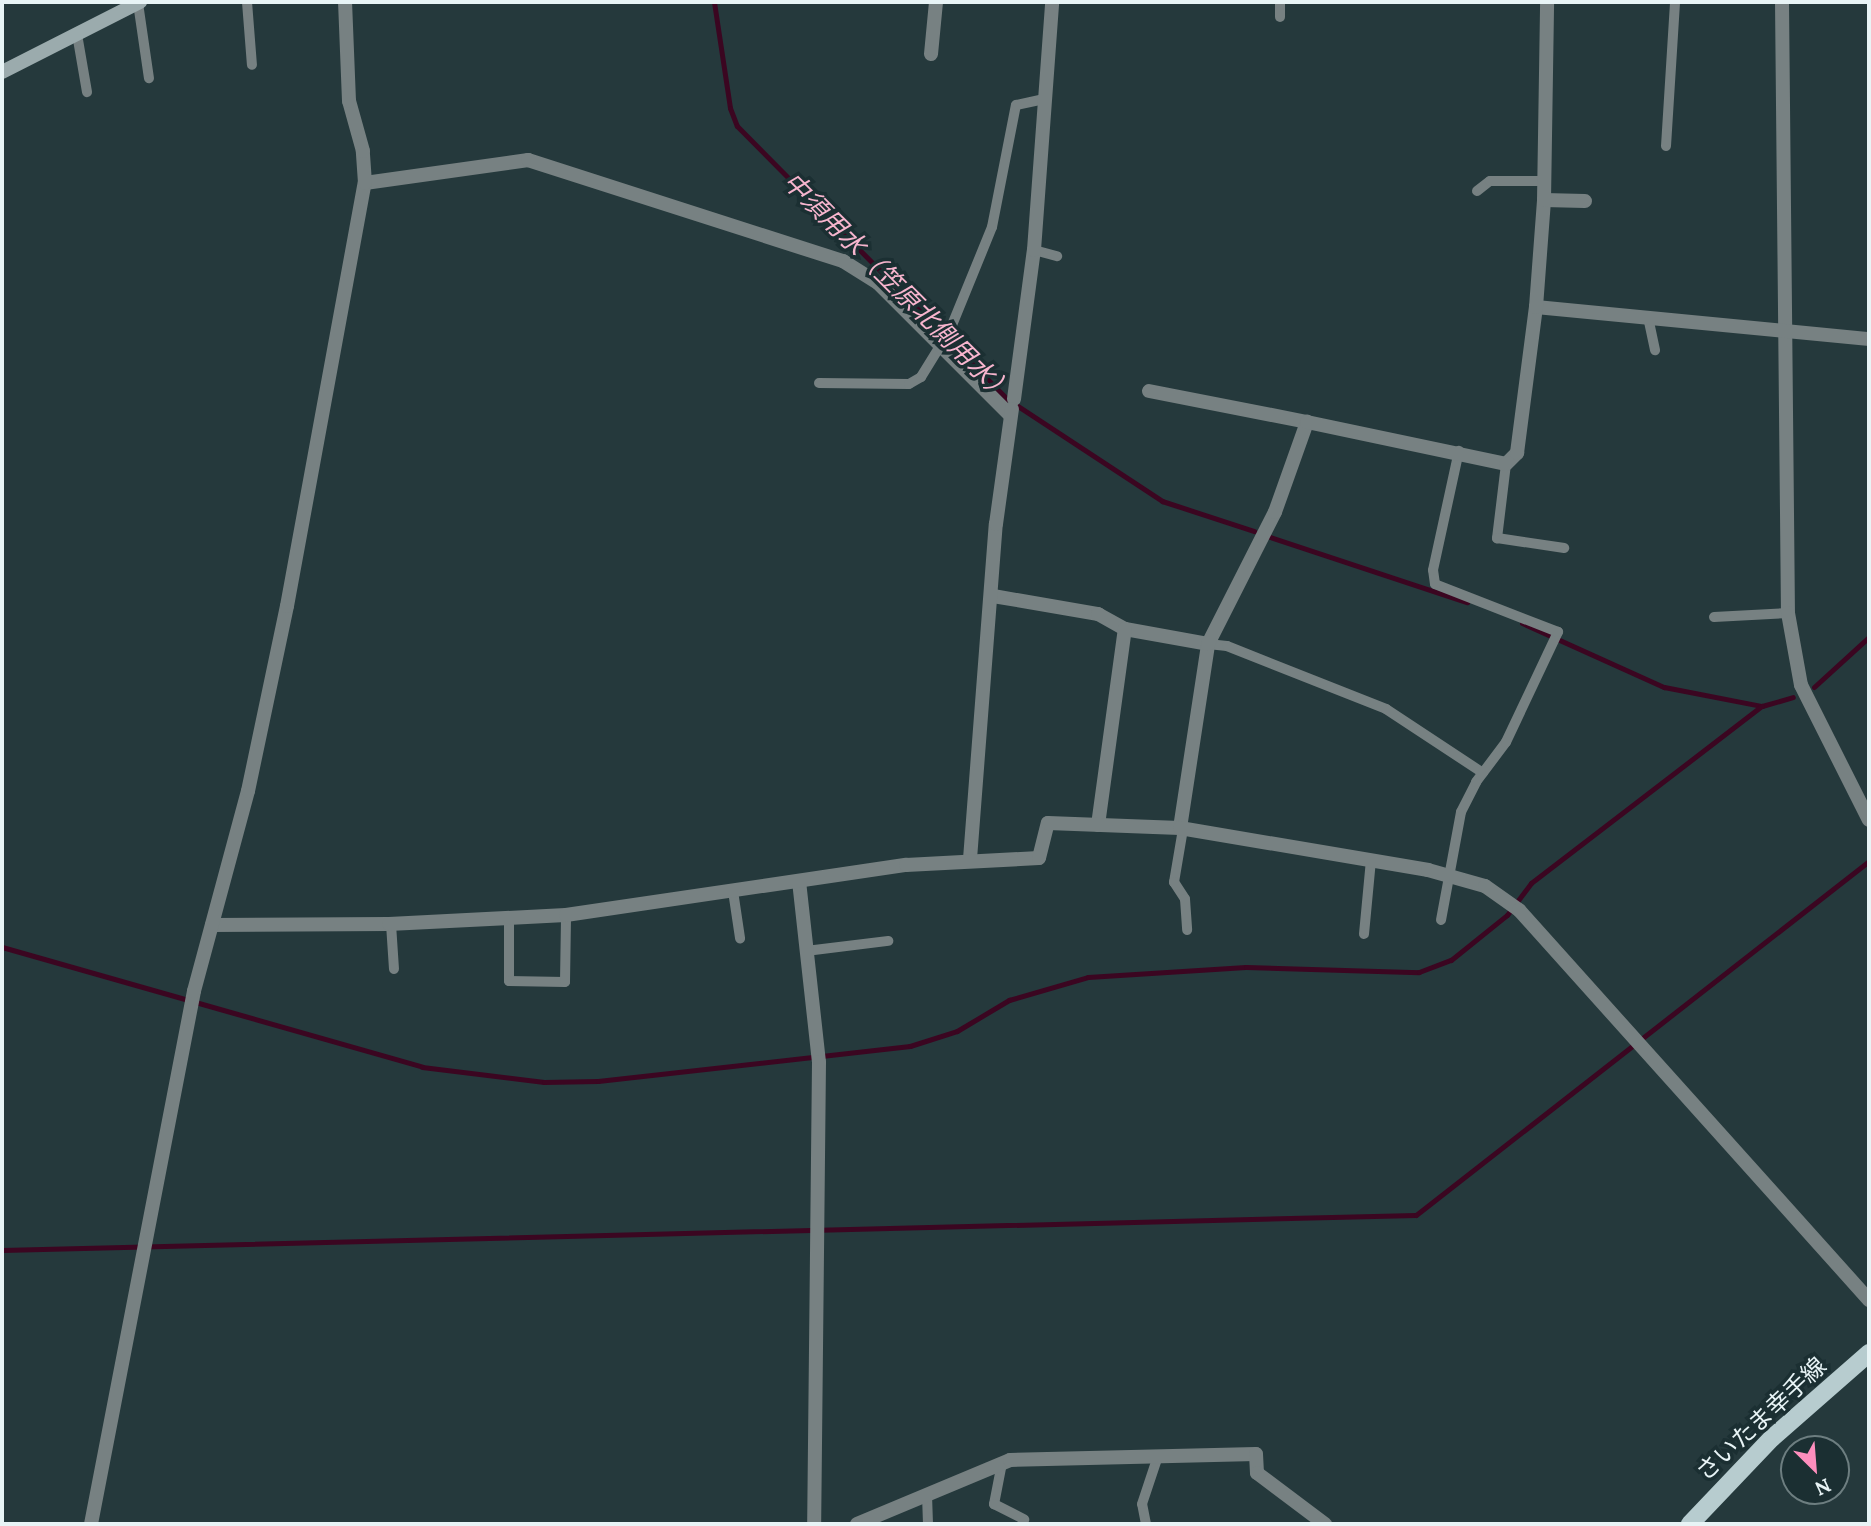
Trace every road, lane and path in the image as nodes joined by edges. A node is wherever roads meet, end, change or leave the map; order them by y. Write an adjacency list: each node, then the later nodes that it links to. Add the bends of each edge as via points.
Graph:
1 (139, 2): 11 (street); 15 (lane)
2 (247, 2): 13 (lane)
3 (345, 2): 20 (street, via 349,101 363,151)
4 (936, 2): 12 (street)
5 (1052, 2): 17 (street)
6 (1280, 2): 10 (lane)
7 (1547, 2): 19 (street)
8 (1675, 2): 18 (lane)
9 (1782, 2): 28 (street)
10 (1280, 17)
11 (77, 34): 14 (street); 16 (lane)
12 (931, 54)
13 (252, 65)
14 (2, 72)
15 (149, 78)
16 (87, 92)
17 (1045, 99): 24 (street); 30 (lane, via 1016,104 992,227 950,330)
18 (1666, 146)
19 (1544, 181): 21 (lane, via 1483,182); 22 (street)
20 (365, 183): 30 (street, via 528,160 843,261 870,277); 57 (street, via 287,606 248,791)
21 (1477, 191)
22 (1544, 200): 23 (street); 26 (street)
23 (1585, 201)
24 (1034, 250): 25 (lane); 34 (street)
25 (1057, 256)
26 (1536, 307): 27 (street); 37 (street, via 1517,453)
27 (1648, 317): 28 (street); 31 (lane)
28 (1787, 332): 29 (street); 40 (street)
29 (1869, 339)
30 (938, 345): 32 (lane, via 921,377 909,384); 34 (street)
31 (1655, 350)
32 (819, 383)
33 (1149, 391): 35 (street)
34 (1012, 408): 39 (street, via 996,524)
35 (1307, 422): 36 (street); 43 (street, via 1275,512)
36 (1459, 451): 37 (street); 44 (lane, via 1433,570 1435,584 1558,632 1506,742)
37 (1506, 464): 38 (lane, via 1497,538)
38 (1564, 548)
39 (993, 596): 42 (street, via 1098,614); 48 (street)
40 (1788, 613): 41 (lane); 45 (street, via 1801,685)
41 (1714, 617)
42 (1125, 629): 43 (street); 46 (street)
43 (1208, 645): 44 (lane, via 1227,646 1386,709); 47 (street)
44 (1483, 773): 50 (lane, via 1461,812)
45 (1869, 820)
46 (1098, 825): 47 (street); 48 (street, via 1048,823 1039,858)
47 (1182, 828): 49 (street); 58 (lane, via 1174,882 1185,899)
48 (970, 859): 51 (street)
49 (1371, 860): 50 (street); 59 (lane)
50 (1447, 874): 55 (lane); 64 (street, via 1485,886 1519,909)
51 (799, 881): 52 (street); 62 (street)
52 (733, 891): 53 (street); 60 (lane)
53 (566, 915): 54 (street); 54 (lane, via 565,982 509,981)
54 (509, 920): 56 (street)
55 (1441, 920)
56 (391, 924): 57 (street); 63 (lane)
57 (212, 925): 70 (street, via 194,990)
58 (1186, 930)
59 (1364, 934)
60 (740, 938)
61 (888, 941): 62 (lane)
62 (806, 951): 71 (street, via 819,1062)
63 (394, 969)
64 (1869, 1300)
65 (1869, 1353): 76 (main road, さいたま幸手線, via 1772,1438)
66 (1158, 1456): 67 (street); 74 (lane, via 1142,1504); 75 (street, via 1256,1454 1257,1473)
67 (1002, 1463): 68 (street); 69 (lane, via 994,1504)
68 (927, 1495): 72 (street); 73 (lane)
69 (1024, 1519)
70 (91, 1524)
71 (814, 1524)
72 (857, 1524)
73 (928, 1524)
74 (1146, 1524)
75 (1325, 1524)
76 (1690, 1524)

